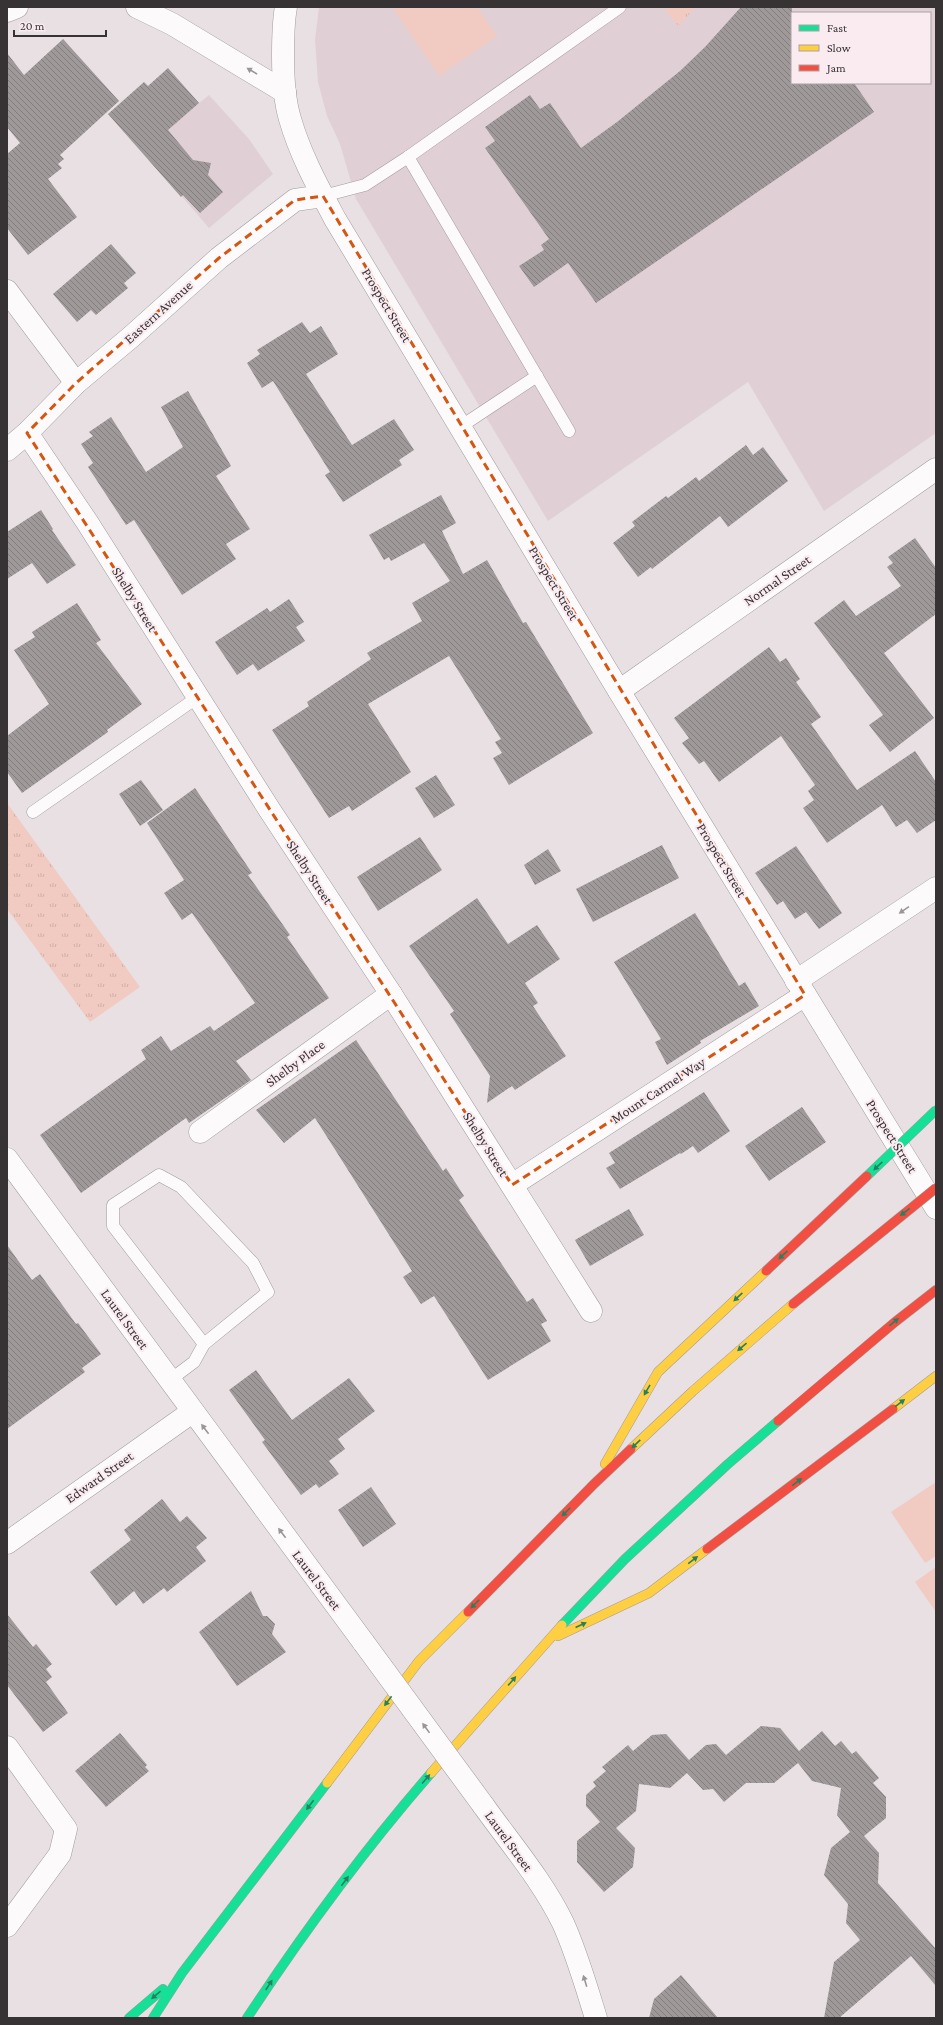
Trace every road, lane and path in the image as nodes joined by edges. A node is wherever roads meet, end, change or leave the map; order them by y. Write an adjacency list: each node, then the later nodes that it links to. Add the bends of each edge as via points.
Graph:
1 (17, 7): 5 (street)
2 (138, 7): 6 (street, one-way to 2, via 172,24)
3 (286, 7): 6 (street, via 283,36)
4 (620, 7): 7 (lane)
5 (7, 11)
6 (285, 92): 8 (street, Prospect Street, via 289,118 299,146)
7 (408, 157): 8 (lane, via 365,185); 10 (lane)
8 (323, 196): 11 (street, Eastern Avenue, via 295,200 219,258); 12 (street, Prospect Street)
9 (7, 291): 11 (street)
10 (537, 376): 12 (lane); 13 (lane)
11 (76, 383): 14 (street, Eastern Avenue)
12 (460, 427): 17 (street, Prospect Street)
13 (569, 431)
14 (27, 433): 15 (street, Eastern Avenue); 18 (street, Shelby Street)
15 (7, 450)
16 (936, 469): 17 (street, Normal Street)
17 (619, 692): 21 (street, Prospect Street)
18 (198, 697): 19 (lane); 22 (street, Shelby Street, via 269,810)
19 (33, 812)
20 (936, 888): 21 (street, Mount Carmel Way, one-way to 21)
21 (801, 988): 26 (street, Mount Carmel Way); 28 (street, Prospect Street)
22 (391, 994): 24 (street, Shelby Place); 26 (street, Shelby Street)
23 (936, 1110): 35 (highway, one-way to 35, bridge, via 658,1372)
24 (200, 1132)
25 (7, 1159): 33 (street, Laurel Street)
26 (512, 1186): 30 (street, Shelby Street)
27 (936, 1188): 35 (highway, one-way to 35, bridge, via 793,1304 693,1391)
28 (936, 1208)
29 (936, 1290): 37 (highway, one-way to 29, via 676,1511 776,1422)
30 (591, 1312)
31 (204, 1344): 31 (lane, via 268,1292 253,1263 181,1187 159,1175 113,1205 114,1226); 33 (lane, via 194,1362)
32 (935, 1377): 37 (highway, one-way to 32, via 649,1593)
33 (170, 1380): 34 (street, Laurel Street)
34 (192, 1412): 36 (street, Edward Street); 44 (street, Laurel Street, one-way to 34, bridge, via 578,1960 560,1918 536,1878)
35 (594, 1484): 40 (highway, one-way to 40, via 419,1661)
36 (7, 1543)
37 (546, 1642): 43 (highway, one-way to 37, via 280,1968 395,1814)
38 (7, 1747): 39 (street, via 66,1829 60,1854)
39 (7, 1926)
40 (182, 1973): 41 (highway, one-way to 41); 42 (highway)
41 (129, 2018)
42 (153, 2018)
43 (247, 2018)
44 (596, 2018)

